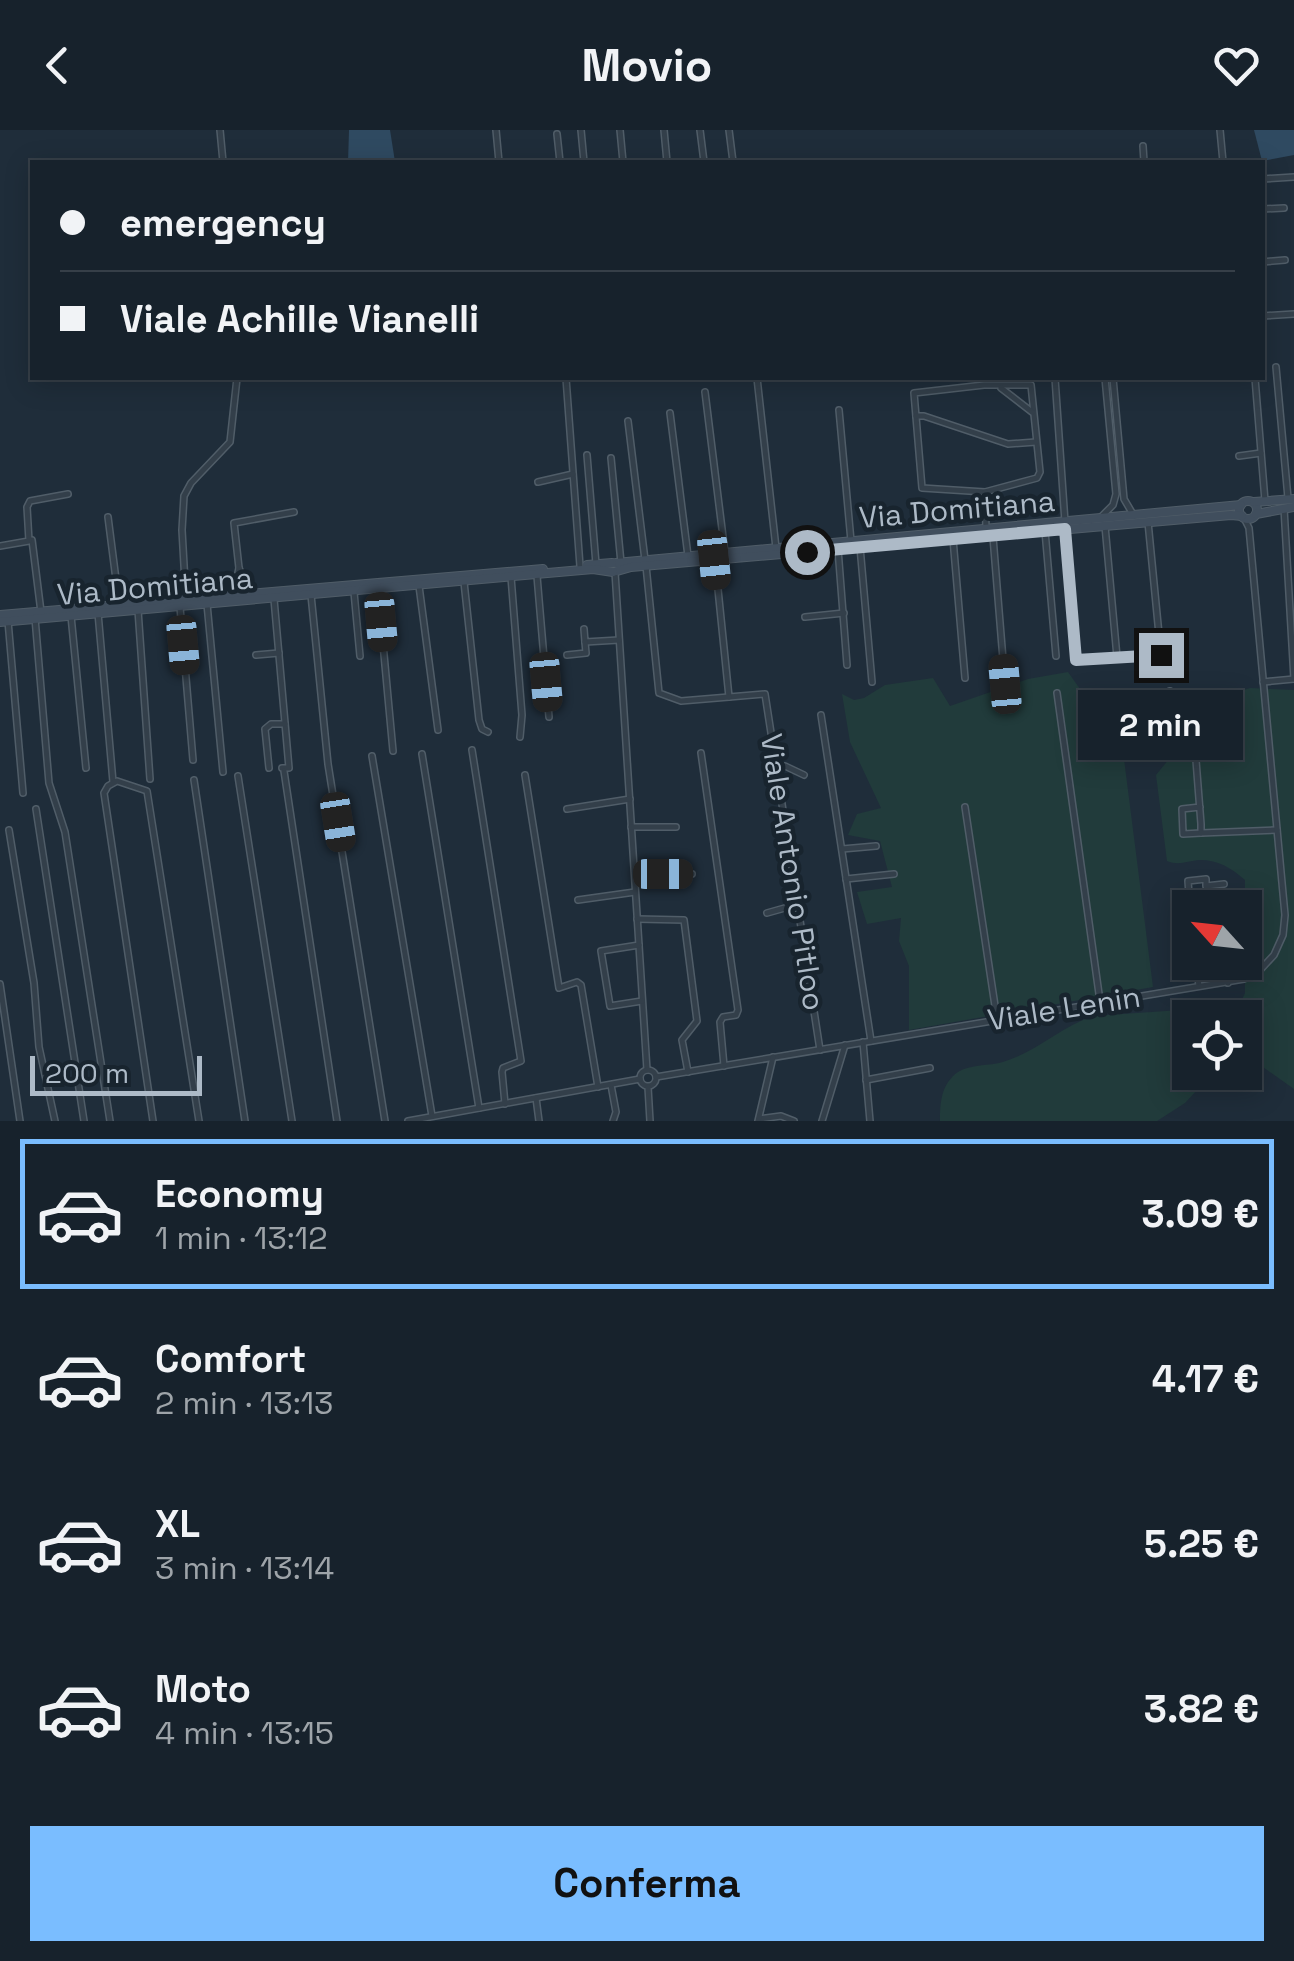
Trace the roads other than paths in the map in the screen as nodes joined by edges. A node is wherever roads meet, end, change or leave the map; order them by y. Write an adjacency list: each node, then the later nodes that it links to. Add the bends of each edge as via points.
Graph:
1 (220, 130): 11 (street)
2 (496, 130): 12 (street)
3 (580, 130): 14 (street)
4 (620, 130): 15 (street)
5 (664, 130): 16 (street)
6 (700, 130): 17 (street)
7 (729, 130): 18 (street)
8 (1220, 130): 20 (street)
9 (557, 134): 13 (street)
10 (1143, 146): 19 (street)
11 (223, 160)
12 (499, 160)
13 (560, 160)
14 (584, 160)
15 (623, 160)
16 (666, 160)
17 (704, 160)
18 (732, 160)
19 (1144, 160)
20 (1223, 160)
21 (1294, 177): 22 (street)
22 (1265, 180)
23 (1284, 208): 24 (street)
24 (1265, 210)
25 (1284, 260): 26 (street)
26 (1265, 262)
27 (1294, 314): 28 (street)
28 (1265, 316)
29 (1276, 367): 56 (street)
30 (237, 380): 91 (street, via 230,442 184,496)
31 (566, 380): 49 (street)
32 (757, 380): 71 (street)
33 (1055, 380): 63 (street)
34 (1109, 380): 58 (street, via 1124,499)
35 (1109, 380): 61 (street, via 1116,494)
36 (1254, 380): 45 (street)
37 (999, 386): 40 (street); 40 (street, via 1031,385); 42 (street, via 917,391)
38 (706, 392): 73 (street)
39 (839, 410): 68 (street)
40 (1033, 412): 44 (street)
41 (670, 413): 74 (street)
42 (916, 416): 44 (street, via 1008,444); 51 (street, via 922,488)
43 (628, 421): 76 (street)
44 (1036, 442): 51 (street, via 1037,478)
45 (1261, 453): 47 (street); 54 (street)
46 (587, 455): 77 (street)
47 (1239, 456)
48 (611, 458): 79 (street)
49 (573, 474): 50 (street); 78 (street)
50 (538, 482)
51 (984, 492): 65 (street)
52 (68, 494): 66 (street, via 30,501)
53 (1253, 502): 54 (main road); 55 (main road, Via Domitiana); 59 (main road)
54 (1265, 502): 56 (main road)
55 (1241, 504): 58 (main road, Via Domitiana); 59 (main road)
56 (1290, 504): 59 (main road, Via Domitiana); 112 (street)
57 (294, 512): 80 (street, via 234,522)
58 (1134, 516): 61 (main road, Via Domitiana)
59 (1249, 516): 62 (main road, Via Domitiana); 114 (street, Viale Lenin)
60 (108, 517): 93 (street)
61 (1103, 522): 62 (main road, Via Domitiana); 63 (main road, Via Domitiana); 109 (street)
62 (1148, 522): 109 (street, via 1161,655)
63 (1065, 526): 64 (main road, Via Domitiana); 65 (main road, Via Domitiana); 109 (street, via 1076,660)
64 (1045, 531): 65 (main road, Via Domitiana); 108 (street)
65 (990, 532): 67 (main road, Via Domitiana); 68 (main road, Via Domitiana); 115 (street)
66 (31, 536): 69 (street, via 26,543); 97 (street)
67 (953, 539): 70 (main road, Via Domitiana); 111 (street)
68 (851, 542): 71 (main road, Via Domitiana)
69 (0, 546)
70 (860, 547): 72 (main road, Via Domitiana); 113 (street)
71 (776, 548): 73 (main road, Via Domitiana)
72 (838, 550): 75 (main road, Via Domitiana); 96 (street)
73 (725, 553): 74 (main road, Via Domitiana)
74 (688, 556): 76 (main road, Via Domitiana)
75 (714, 560): 76 (main road, Via Domitiana); 118 (street)
76 (646, 563): 79 (main road, Via Domitiana); 118 (street, via 659,693 681,701)
77 (596, 564): 78 (main road, Via Domitiana); 79 (main road, Via Domitiana)
78 (580, 566): 87 (main road, Via Domitiana)
79 (616, 567): 81 (main road, Via Domitiana); 102 (street)
80 (239, 568): 87 (street); 88 (street)
81 (537, 574): 82 (main road, Via Domitiana); 120 (street)
82 (511, 577): 83 (main road, Via Domitiana); 124 (street)
83 (464, 582): 84 (main road, Via Domitiana); 123 (street, via 478,720)
84 (420, 586): 85 (main road, Via Domitiana); 122 (street)
85 (378, 590): 86 (main road, Via Domitiana); 126 (street)
86 (354, 592): 89 (main road, Via Domitiana); 107 (street)
87 (250, 594): 88 (main road, Via Domitiana)
88 (233, 596): 91 (main road, Via Domitiana)
89 (311, 596): 90 (main road, Via Domitiana); 204 (street, via 328,764)
90 (274, 599): 92 (main road, Via Domitiana); 104 (street)
91 (183, 603): 92 (main road, Via Domitiana); 93 (main road, Via Domitiana); 94 (main road, Via Domitiana); 130 (street)
92 (207, 604): 134 (street)
93 (120, 605): 97 (main road, Via Domitiana)
94 (138, 610): 95 (main road, Via Domitiana); 138 (street)
95 (98, 613): 98 (main road, Via Domitiana); 140 (street)
96 (844, 613): 99 (street); 110 (street)
97 (38, 615): 98 (main road, Via Domitiana); 100 (main road, Via Domitiana); 198 (street, via 48,783 65,832)
98 (71, 616): 132 (street)
99 (805, 617)
100 (3, 619): 141 (street)
101 (584, 629): 103 (street)
102 (620, 640): 103 (street); 142 (street)
103 (585, 642): 106 (street, via 586,653)
104 (279, 653): 105 (street); 121 (street)
105 (256, 655)
106 (567, 655)
107 (360, 656)
108 (1056, 656)
109 (1118, 657)
110 (847, 665)
111 (965, 678)
112 (1294, 679): 114 (street)
113 (872, 682)
114 (1263, 682): 150 (street, Viale Lenin)
115 (1005, 684)
116 (1170, 690): 144 (street, via 1172,713 1192,713)
117 (1058, 694): 172 (street)
118 (729, 697): 131 (street, Viale Antonio Pitloo, via 765,694)
119 (821, 714): 153 (street)
120 (549, 717)
121 (284, 724): 133 (street, via 265,729); 203 (street, via 289,768 283,770)
122 (438, 730)
123 (488, 732)
124 (520, 736)
125 (472, 750): 190 (street, via 521,1062 503,1068)
126 (393, 751)
127 (422, 754): 191 (street)
128 (701, 754): 179 (street, via 738,1011 720,1022)
129 (372, 756): 192 (street)
130 (193, 760)
131 (776, 767): 136 (street); 162 (street, Viale Antonio Pitloo)
132 (86, 768)
133 (268, 768)
134 (222, 772)
135 (525, 775): 187 (street, via 559,988 581,984)
136 (804, 775)
137 (238, 776): 202 (street)
138 (150, 779)
139 (194, 780): 201 (street)
140 (113, 782): 199 (street, via 104,793); 200 (street, via 147,792)
141 (23, 792)
142 (630, 799): 146 (street); 147 (street)
143 (965, 807): 173 (street)
144 (1200, 807): 151 (street); 151 (street, via 1182,809 1183,834)
145 (36, 809): 197 (street)
146 (567, 809)
147 (632, 827): 148 (street); 154 (street)
148 (676, 827)
149 (9, 830): 196 (street)
150 (1277, 830): 151 (street); 168 (street, Viale Lenin, via 1283,935 1261,970)
151 (1201, 833)
152 (876, 846): 153 (street)
153 (842, 849): 157 (street)
154 (634, 874): 155 (street); 160 (street)
155 (692, 874)
156 (894, 874): 157 (street)
157 (846, 878): 174 (street)
158 (1224, 884): 159 (street, via 1188,881)
159 (1189, 890)
160 (636, 892): 161 (street); 164 (street)
161 (578, 900)
162 (799, 904): 163 (street); 177 (street, Viale Antonio Pitloo)
163 (768, 913)
164 (637, 919): 165 (street); 182 (street, via 684,920 697,1021 682,1040)
165 (638, 945): 171 (street); 171 (street, via 601,951 610,1006)
166 (1198, 980): 170 (street)
167 (1228, 980): 168 (street)
168 (1228, 983): 170 (street, Viale Lenin)
169 (0, 984): 195 (street)
170 (1199, 986): 172 (street, Viale Lenin)
171 (642, 1001): 181 (street)
172 (1100, 1001): 173 (street, Viale Lenin)
173 (996, 1019): 174 (street, Viale Lenin)
174 (871, 1041): 175 (street, Viale Lenin)
175 (863, 1042): 176 (street, Viale Lenin); 185 (street)
176 (845, 1046): 177 (street, Viale Lenin); 211 (street)
177 (820, 1050): 178 (street, Viale Lenin)
178 (773, 1058): 179 (street, Viale Lenin); 194 (street)
179 (724, 1066): 182 (street, Viale Lenin)
180 (930, 1068): 185 (street)
181 (647, 1070): 183 (street); 184 (street)
182 (688, 1072): 183 (street, Viale Lenin)
183 (656, 1078): 188 (street)
184 (640, 1080): 186 (street); 188 (street)
185 (866, 1080): 212 (street)
186 (611, 1085): 187 (street); 208 (street)
187 (598, 1087): 189 (street)
188 (648, 1087): 209 (street)
189 (536, 1098): 190 (street); 207 (street)
190 (505, 1104): 191 (street)
191 (478, 1108): 192 (street); 206 (street)
192 (432, 1116): 193 (street)
193 (416, 1120): 205 (street)
194 (758, 1120): 210 (street)
195 (20, 1121)
196 (55, 1121)
197 (84, 1121)
198 (110, 1121)
199 (152, 1121)
200 (199, 1121)
201 (245, 1121)
202 (292, 1121)
203 (337, 1121)
204 (385, 1121)
205 (408, 1121)
206 (478, 1121)
207 (539, 1121)
208 (613, 1121)
209 (650, 1121)
210 (794, 1121)
211 (822, 1121)
212 (870, 1121)

